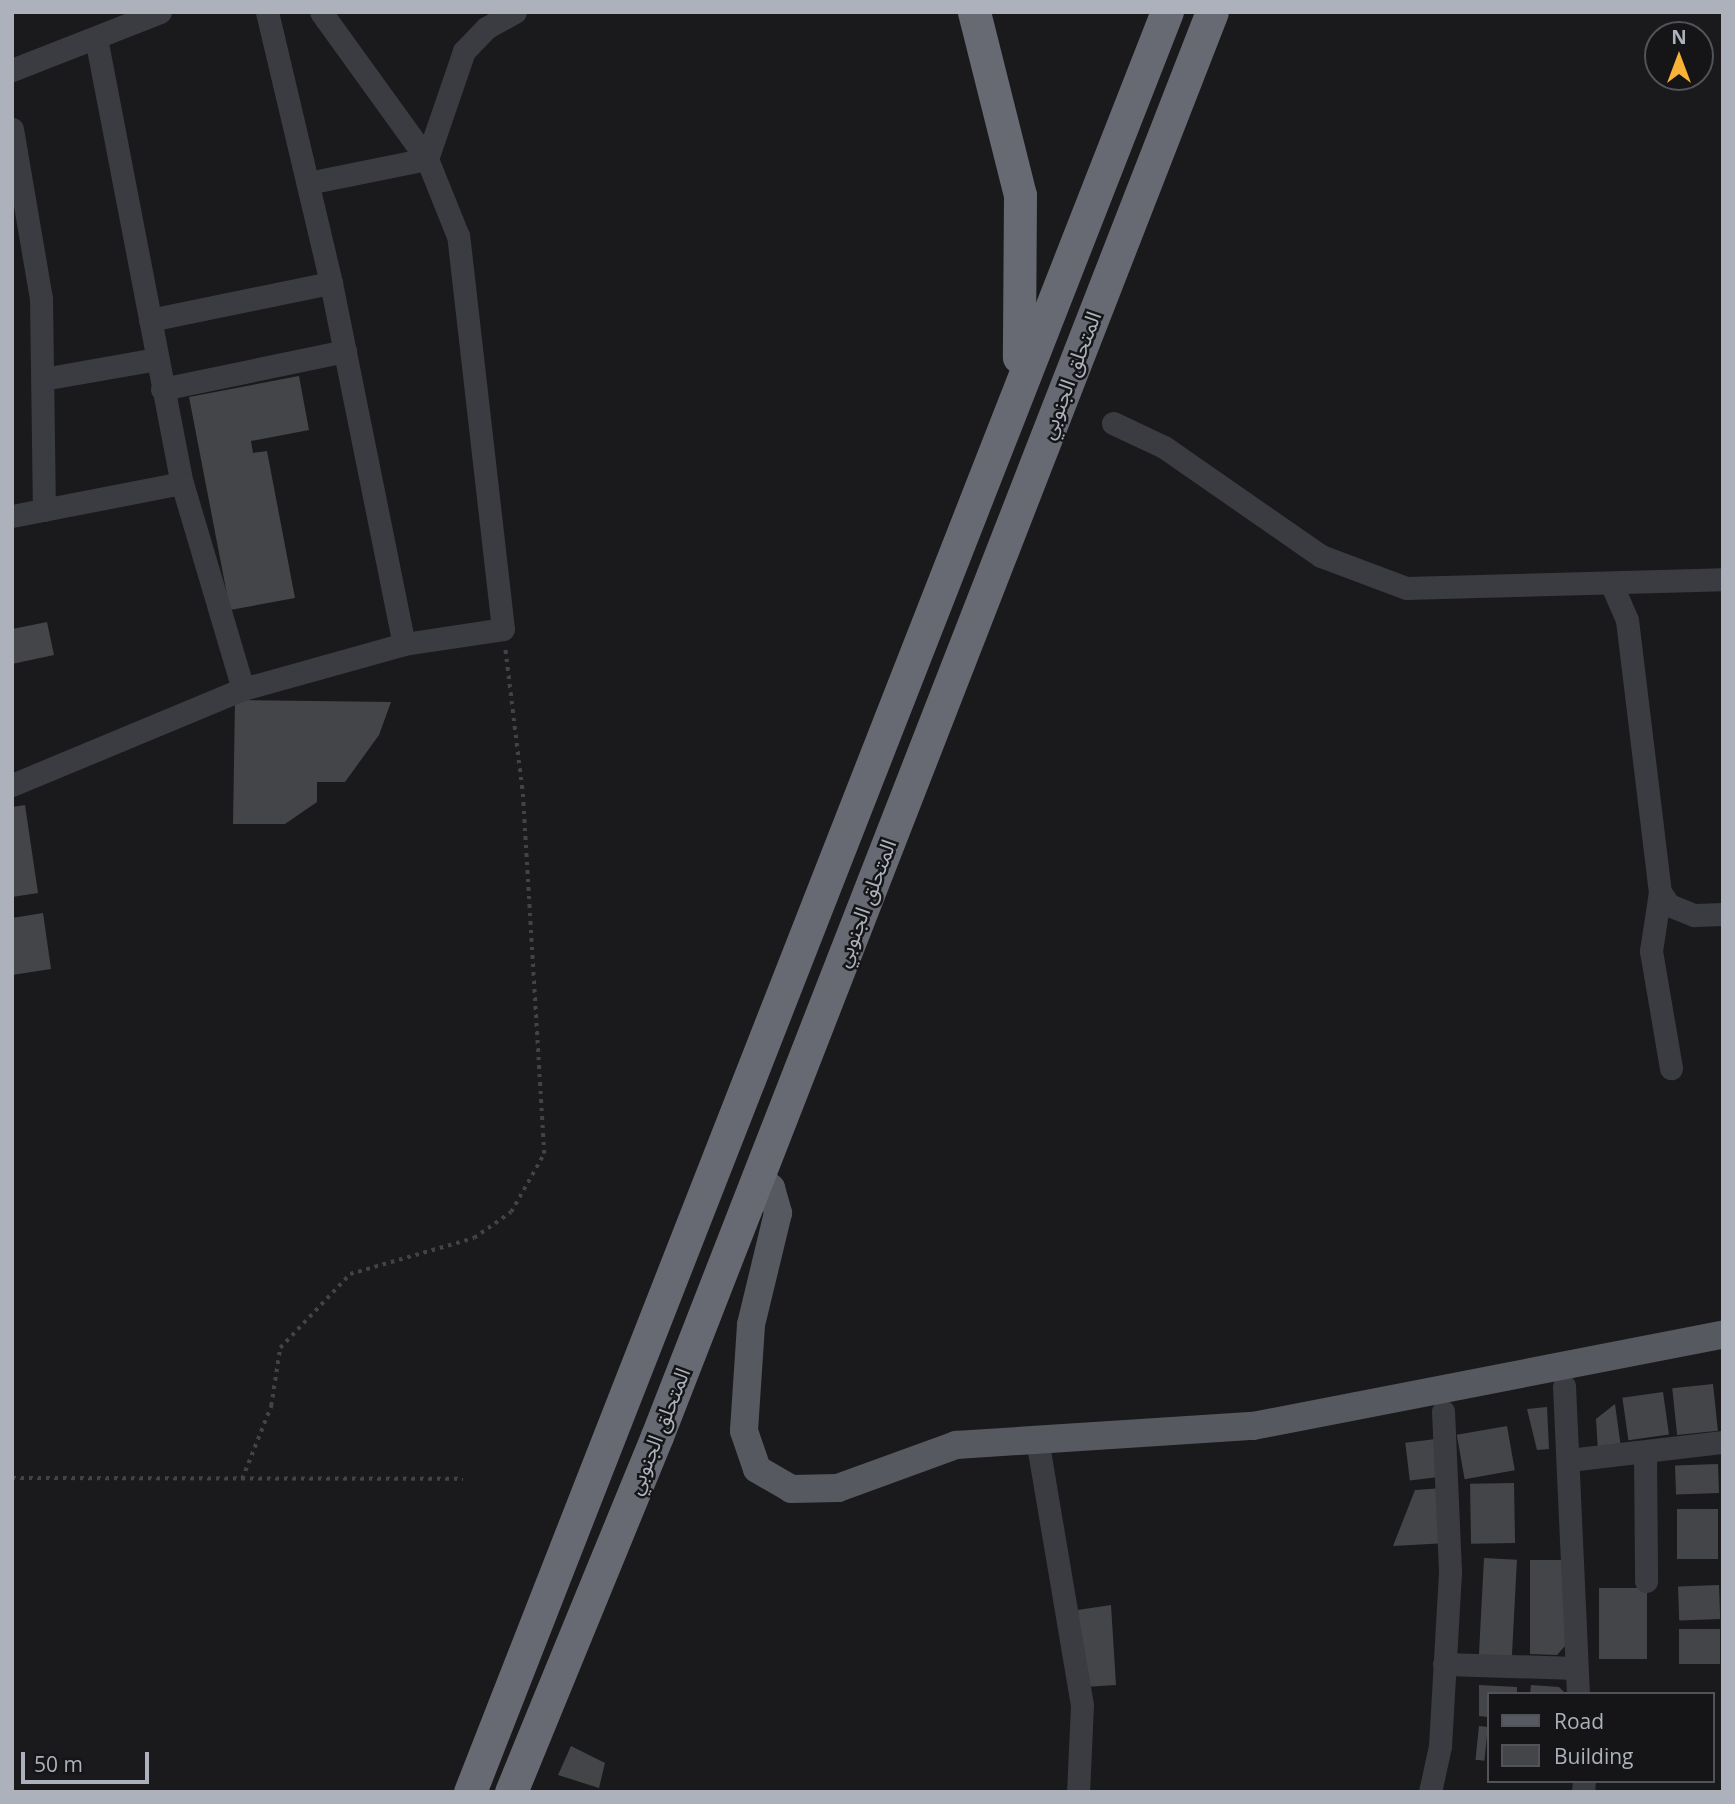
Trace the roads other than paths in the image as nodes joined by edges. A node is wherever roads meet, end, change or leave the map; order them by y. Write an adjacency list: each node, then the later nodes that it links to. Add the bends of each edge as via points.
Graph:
1 (160, 12): 8 (street)
2 (267, 12): 12 (street)
3 (321, 12): 11 (street)
4 (515, 12): 11 (street, via 486,28 464,51)
5 (975, 12): 18 (highway, via 1020,195)
6 (1167, 12): 18 (highway, المتحلق الجنوبي)
7 (1212, 12): 32 (highway, المتحلق الجنوبي)
8 (96, 38): 9 (street); 14 (street)
9 (12, 70)
10 (12, 129): 17 (street, via 37,258)
11 (427, 159): 12 (street); 26 (street, via 458,236 503,629)
12 (307, 183): 13 (street)
13 (331, 284): 14 (street); 15 (street)
14 (150, 320): 16 (street)
15 (345, 351): 19 (street); 26 (street)
16 (157, 359): 17 (street); 19 (street)
17 (43, 379): 22 (street)
18 (1018, 381): 45 (highway, المتحلق الجنوبي, via 617,1428)
19 (162, 388): 21 (street)
20 (1113, 423): 25 (street, via 1164,447 1321,556 1406,588)
21 (181, 484): 22 (street); 27 (street)
22 (44, 510): 23 (street)
23 (12, 516)
24 (1723, 579): 25 (street)
25 (1611, 583): 29 (street, via 1627,620)
26 (404, 644): 27 (street)
27 (243, 689): 28 (street)
28 (12, 785)
29 (1660, 892): 30 (street, via 1669,905 1694,915); 31 (street, via 1651,951)
30 (1723, 914)
31 (1671, 1068)
32 (758, 1176): 38 (main road, via 771,1188 778,1213 753,1313 744,1396 747,1451 764,1476 791,1489 826,1490 929,1451); 46 (highway, المتحلق الجنوبي)
33 (1723, 1335): 38 (main road, via 1253,1426)
34 (1723, 1351): 35 (main road)
35 (1564, 1386): 36 (main road); 40 (street)
36 (1443, 1411): 38 (main road, via 1253,1440); 42 (street, via 1450,1571)
37 (1723, 1443): 39 (street)
38 (1038, 1447): 47 (street, via 1082,1705)
39 (1645, 1454): 40 (street); 41 (street)
40 (1569, 1461): 43 (street)
41 (1646, 1581)
42 (1444, 1664): 43 (street); 48 (street)
43 (1576, 1668): 44 (street)
44 (1578, 1692)
45 (470, 1792)
46 (511, 1792)
47 (1078, 1792)
48 (1430, 1792)

